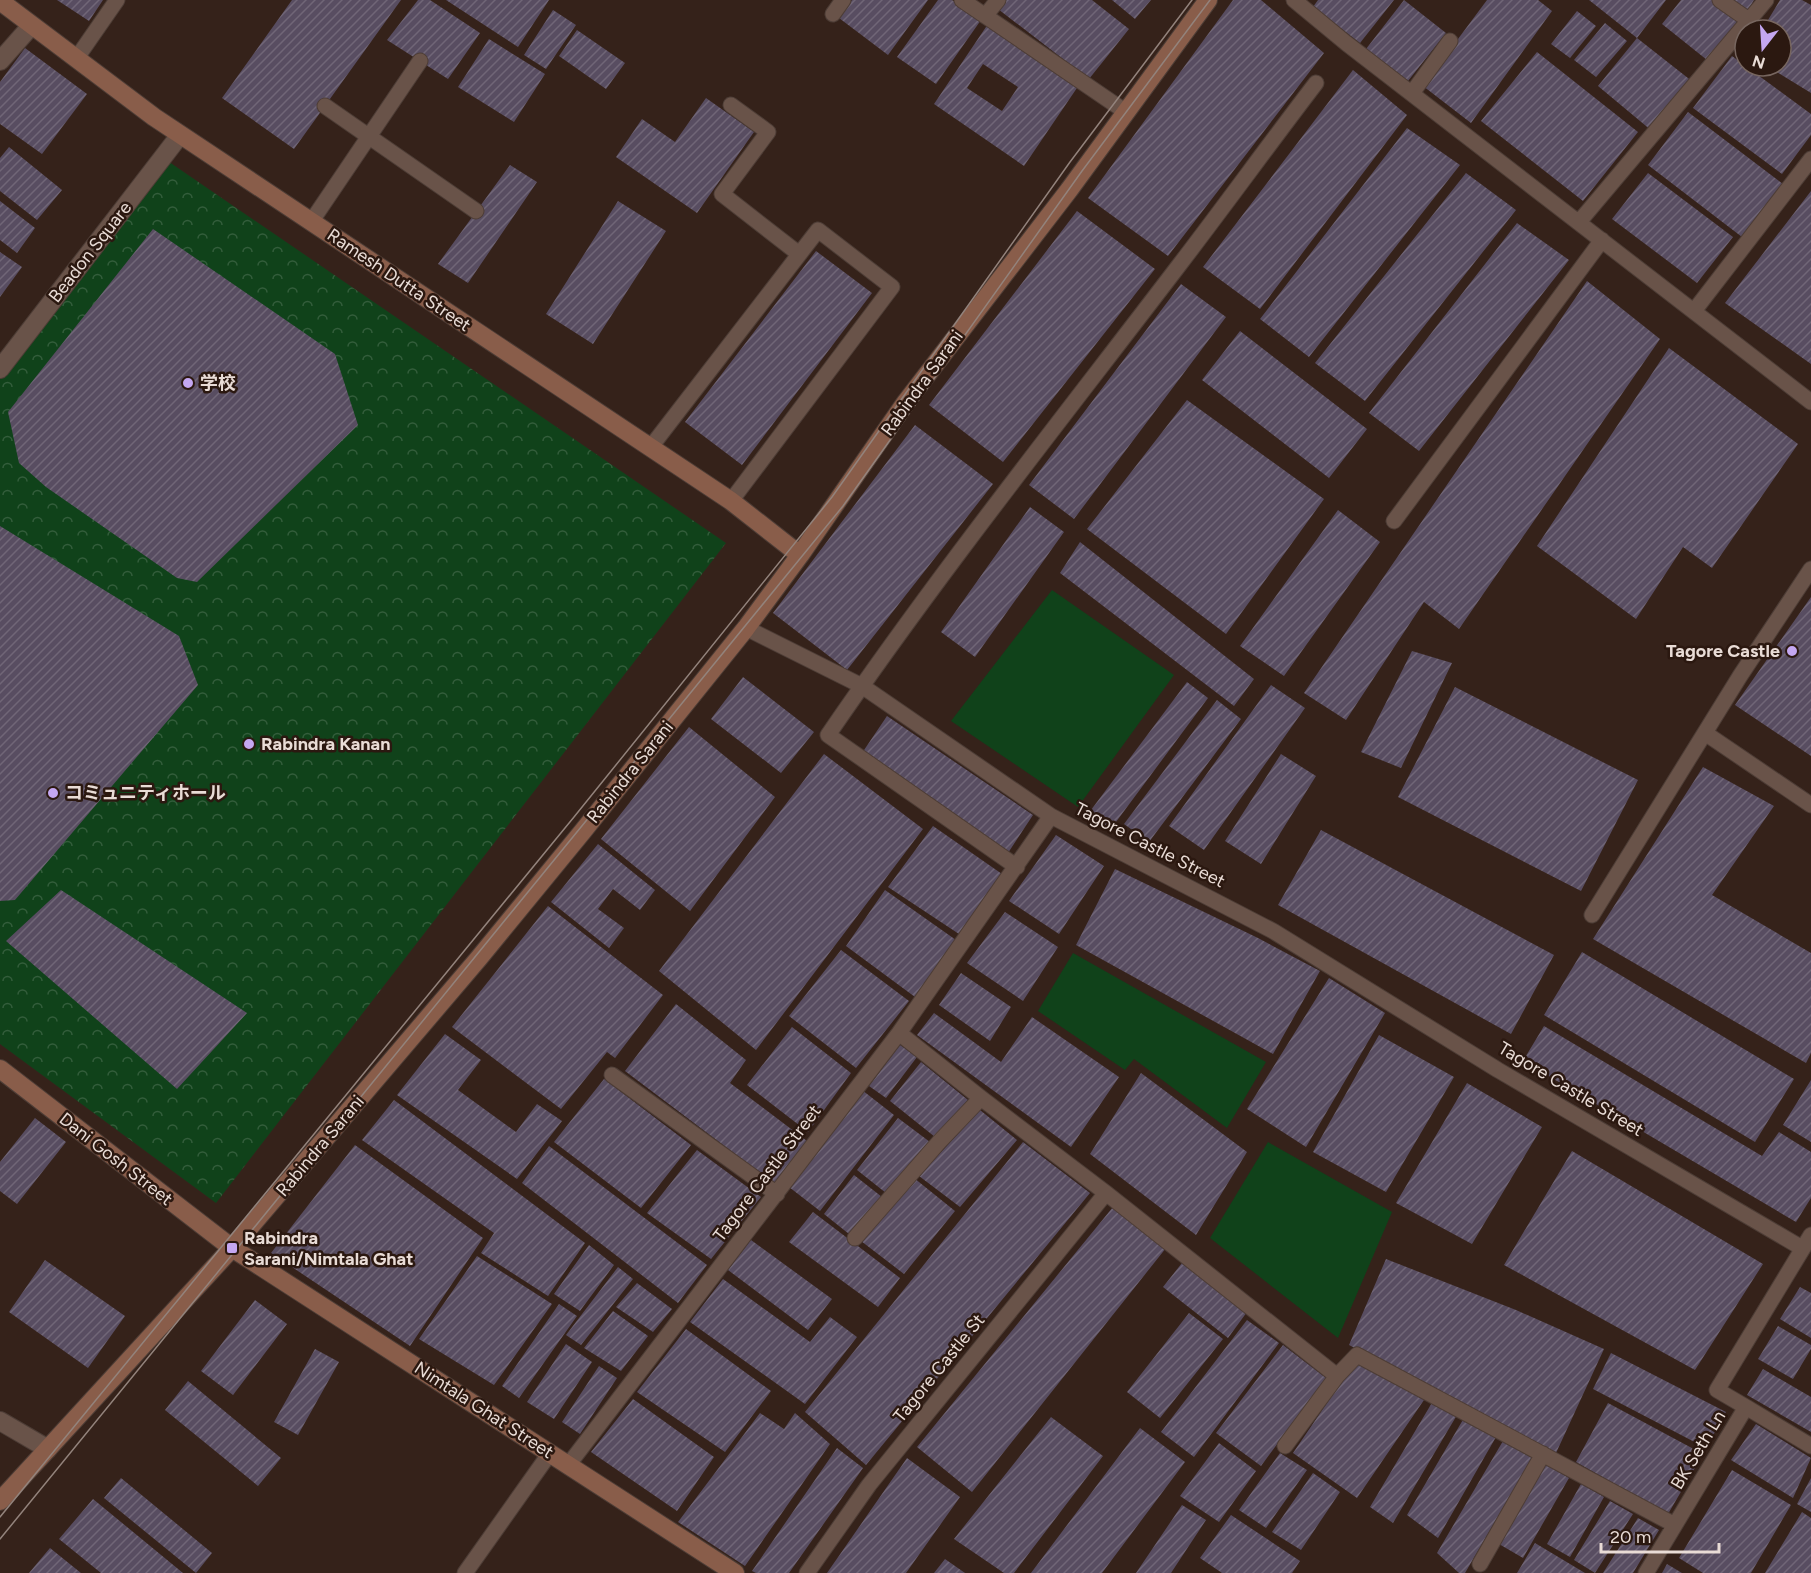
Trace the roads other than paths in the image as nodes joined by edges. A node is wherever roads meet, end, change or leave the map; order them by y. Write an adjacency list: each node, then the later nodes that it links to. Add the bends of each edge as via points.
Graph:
1 (117, 0): 15 (lane)
2 (962, 0): 9 (lane)
3 (998, 0): 9 (lane)
4 (1208, 0): 22 (main road, Rabindra Sarani)
5 (1294, 0): 19 (lane)
6 (1720, 0): 10 (lane)
7 (1766, 0): 11 (lane)
8 (0, 2): 12 (main road, Ramesh Dutta Street)
9 (985, 16): 22 (lane)
10 (1746, 18)
11 (1752, 18)
12 (32, 26): 15 (main road, Ramesh Dutta Street); 16 (street)
13 (1450, 41): 19 (lane)
14 (1733, 41): 28 (lane)
15 (76, 59): 23 (main road, Ramesh Dutta Street)
16 (0, 61)
17 (420, 61): 24 (lane)
18 (1316, 83): 40 (lane, via 1008,487)
19 (1412, 93): 28 (lane)
20 (731, 105): 30 (lane, via 768,132 722,194)
21 (325, 106): 24 (lane)
22 (1126, 112): 37 (main road, Rabindra Sarani, via 906,402)
23 (180, 135): 27 (main road, Ramesh Dutta Street); 32 (street, Beadon Square)
24 (369, 136): 26 (lane); 27 (lane)
25 (1811, 159): 31 (lane)
26 (476, 211)
27 (311, 222): 34 (main road, Ramesh Dutta Street)
28 (1579, 222): 29 (lane)
29 (1602, 240): 31 (lane); 36 (lane)
30 (799, 254): 34 (lane); 35 (lane, via 818,230 892,287)
31 (1694, 311): 33 (lane)
32 (0, 369)
33 (1811, 402)
34 (650, 448): 35 (main road, Ramesh Dutta Street)
35 (731, 501): 37 (main road, Ramesh Dutta Street)
36 (1394, 521)
37 (800, 555): 39 (main road, Rabindra Sarani)
38 (1811, 569): 41 (lane)
39 (746, 628): 40 (lane); 54 (main road, Rabindra Sarani, via 493,941)
40 (862, 686): 43 (lane); 44 (lane, via 828,735)
41 (1705, 733): 42 (lane); 45 (lane)
42 (1811, 805)
43 (1051, 816): 44 (lane, Tagore Castle Street); 53 (lane, Tagore Castle Street, via 1273,931 1498,1070)
44 (1017, 867): 46 (lane, Tagore Castle Street)
45 (1592, 915)
46 (899, 1033): 49 (lane); 51 (lane, Tagore Castle Street)
47 (0, 1069): 54 (main road, Dani Gosh Street)
48 (612, 1075): 51 (lane)
49 (981, 1098): 50 (lane); 52 (lane)
50 (1107, 1193): 55 (lane); 69 (lane, Tagore Castle St, via 869,1485)
51 (777, 1194): 63 (lane, Tagore Castle Street)
52 (855, 1238)
53 (1807, 1241): 56 (lane, BK Seth Ln, via 1717,1390)
54 (232, 1248): 60 (main road, Rabindra Sarani); 61 (main road, Nimtala Ghat Street)
55 (1337, 1376): 58 (lane); 62 (lane, via 1357,1355)
56 (1746, 1407): 59 (lane); 65 (lane, BK Seth Ln)
57 (0, 1421): 60 (street)
58 (1285, 1446)
59 (1811, 1446)
60 (48, 1449): 64 (main road, Rabindra Sarani)
61 (550, 1453): 63 (main road, Nimtala Ghat Street); 67 (lane)
62 (1543, 1454): 65 (lane); 66 (lane)
63 (569, 1464): 68 (main road, Nimtala Ghat Street)
64 (0, 1501)
65 (1675, 1525): 70 (lane, BK Seth Ln)
66 (1480, 1564)
67 (465, 1573)
68 (735, 1573)
69 (807, 1573)
70 (1646, 1573)

